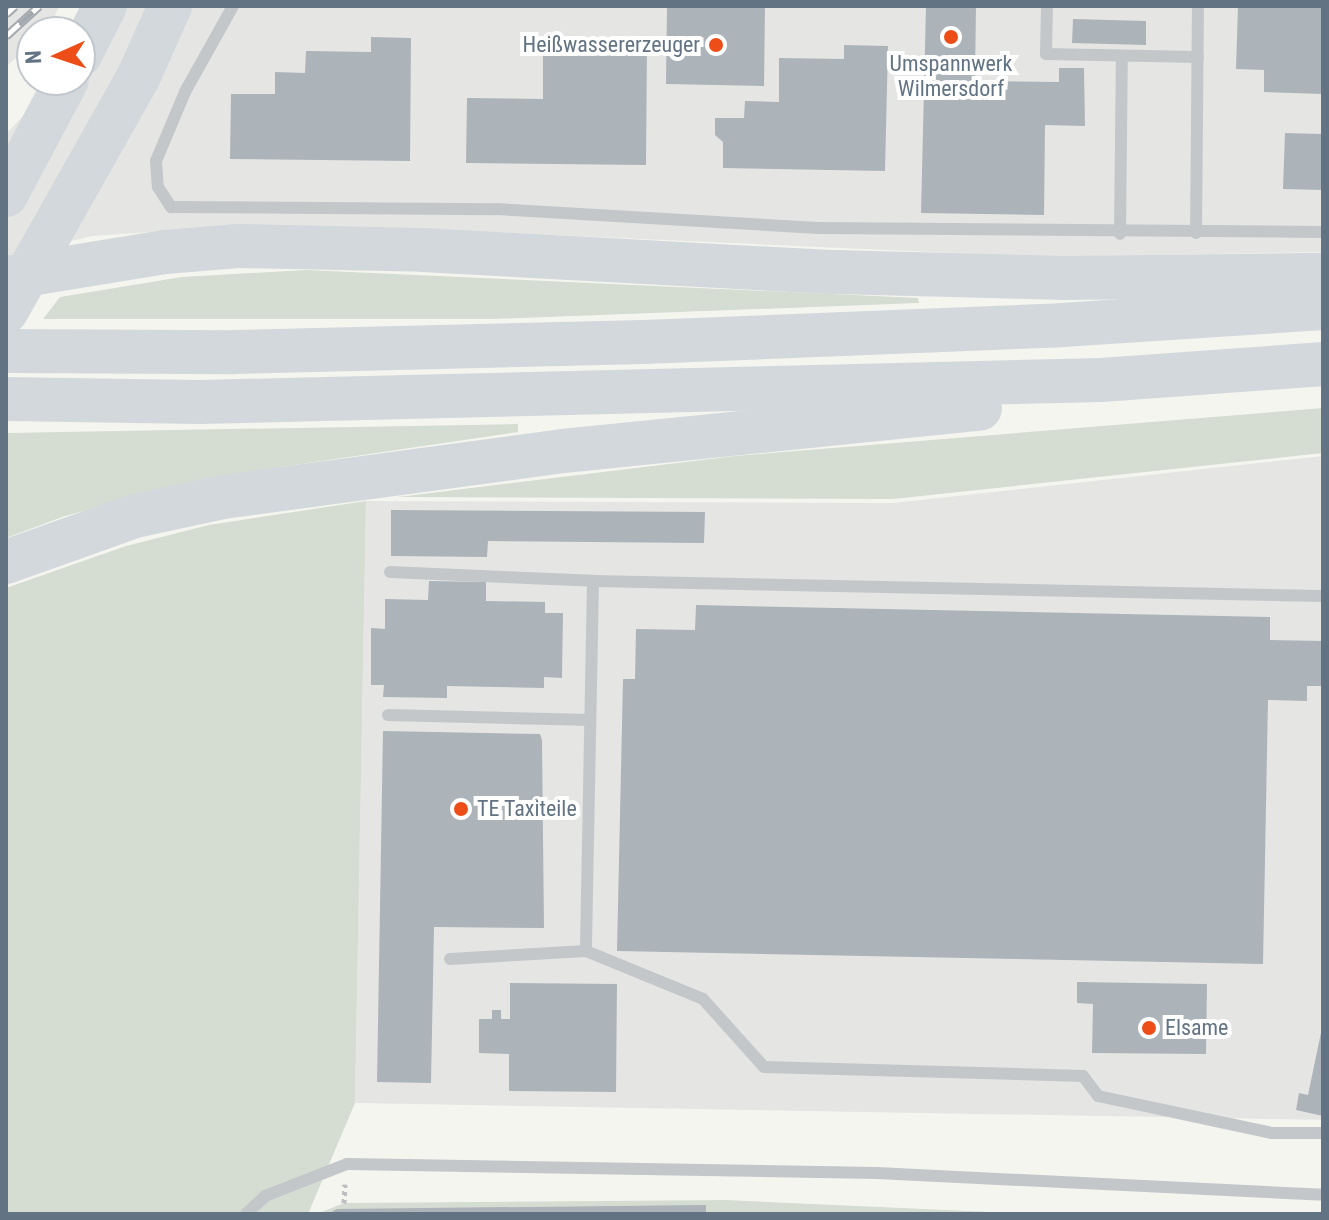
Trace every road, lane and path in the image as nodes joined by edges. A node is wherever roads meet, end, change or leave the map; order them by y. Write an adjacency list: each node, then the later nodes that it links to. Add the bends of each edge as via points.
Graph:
1 (170, 6): 15 (highway, via 124,104)
2 (233, 6): 11 (lane, via 185,92 156,161 158,187 171,207 497,209 818,228)
3 (1047, 6): 5 (lane, via 1046,54)
4 (1198, 6): 6 (lane)
5 (1122, 56): 6 (lane); 11 (lane)
6 (1198, 57): 10 (lane)
7 (59, 96): 8 (highway)
8 (6, 195)
9 (1323, 232): 10 (lane)
10 (1196, 233): 11 (lane)
11 (1120, 234)
12 (1323, 275): 13 (highway, via 1065,278 835,272 423,250 238,246 165,252)
13 (6, 278)
14 (1323, 308): 16 (highway, via 1016,327 234,352)
15 (6, 312)
16 (6, 351)
17 (1323, 364): 18 (highway)
18 (1101, 380): 19 (highway, via 200,402); 20 (highway, via 1034,404 563,451 223,497 135,516)
19 (6, 399)
20 (6, 562)
21 (390, 572): 22 (lane)
22 (593, 581): 23 (lane); 25 (lane)
23 (1323, 596)
24 (388, 715): 25 (lane)
25 (590, 720): 26 (lane)
26 (586, 951): 27 (lane); 28 (lane, via 703,999 764,1067 1083,1076 1098,1096 1272,1133)
27 (450, 959)
28 (1323, 1133)
29 (1323, 1195): 30 (lane, via 877,1173 347,1164 265,1196)
30 (246, 1214)

